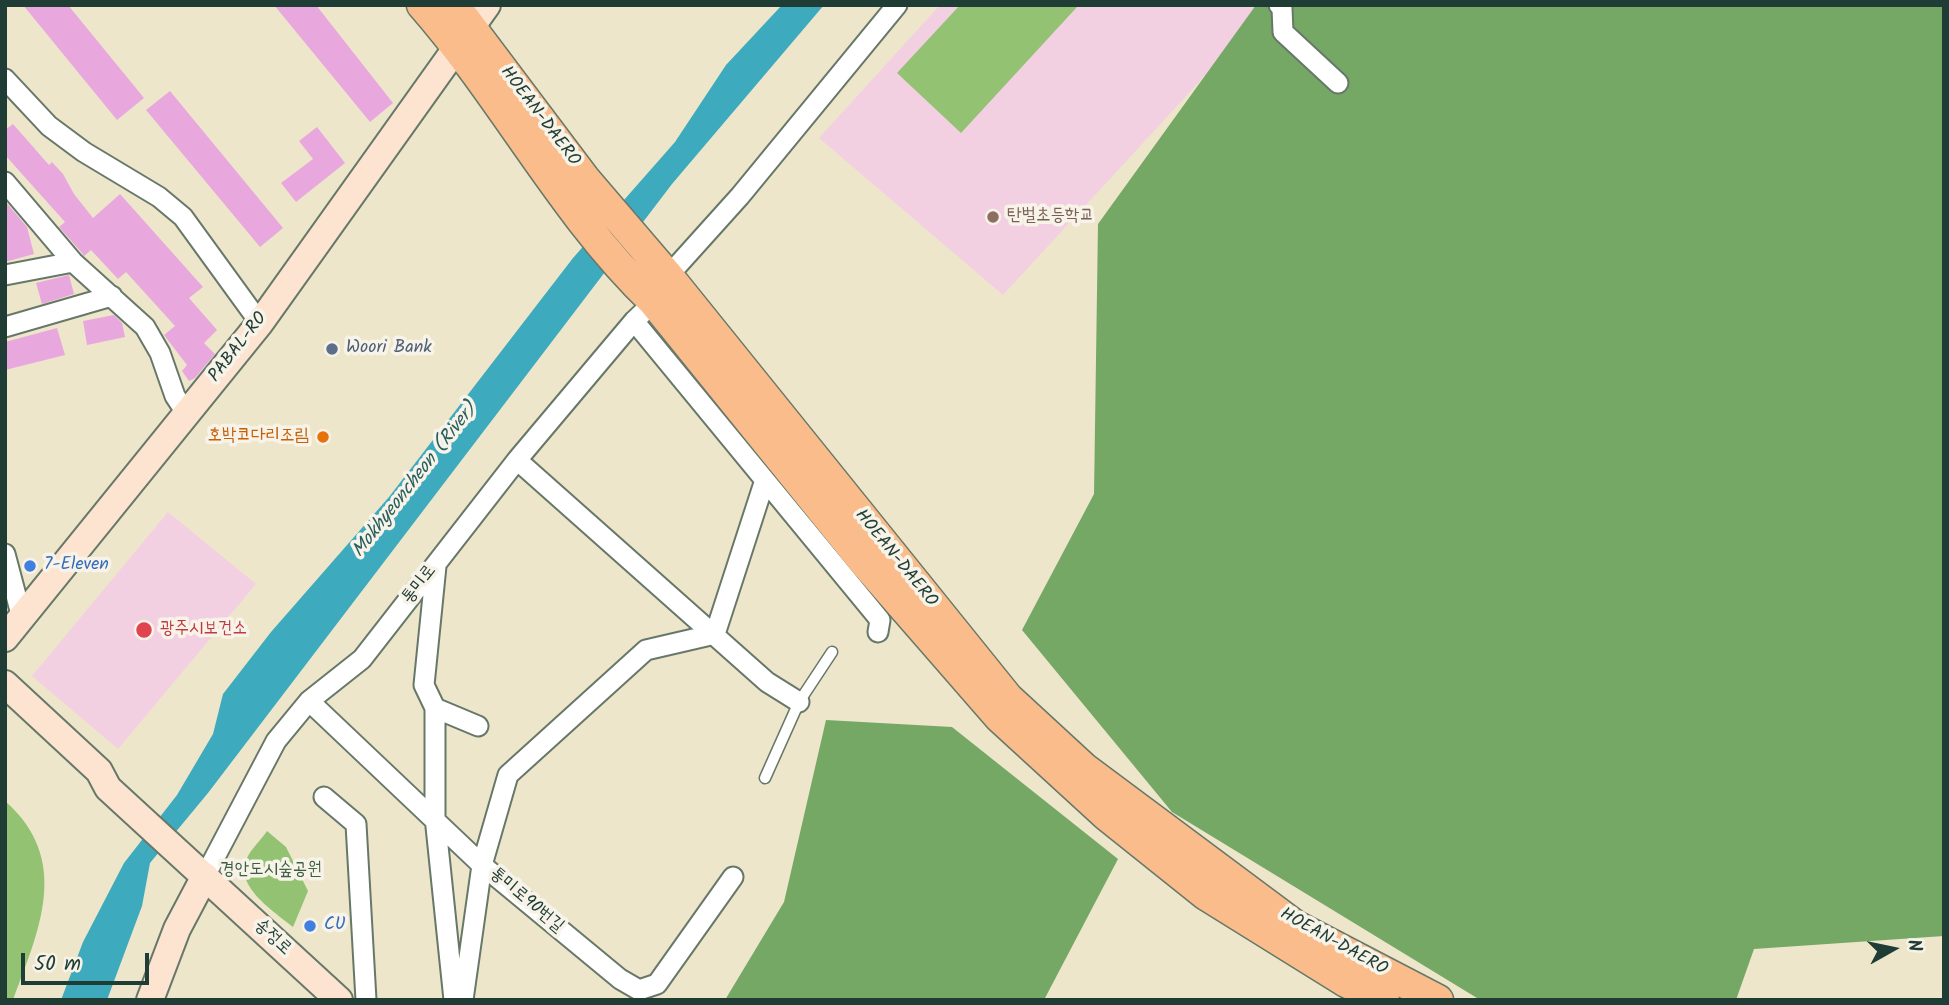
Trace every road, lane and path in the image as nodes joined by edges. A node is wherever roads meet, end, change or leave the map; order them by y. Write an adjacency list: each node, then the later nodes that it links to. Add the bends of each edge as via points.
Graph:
1 (422, 5): 4 (main road, HOEAN-DAERO)
2 (897, 5): 9 (street, via 740,196)
3 (1279, 5): 6 (street, via 1283,32)
4 (468, 21): 9 (main road, HOEAN-DAERO, via 588,182); 12 (main road, HOEAN-DAERO, via 573,211 632,281); 13 (main road, PABAL-RO)
5 (5, 79): 13 (street, via 49,126 183,217)
6 (1338, 83)
7 (5, 182): 8 (street)
8 (73, 262): 10 (street); 11 (street)
9 (659, 265): 45 (main road, HOEAN-DAERO, via 1008,698 1084,768 1296,926)
10 (5, 275)
11 (112, 296): 14 (street); 15 (street, via 145,327)
12 (644, 312): 16 (street, 통미로); 17 (street); 44 (main road, HOEAN-DAERO, via 999,717 1106,815 1206,895 1346,982)
13 (260, 323): 15 (main road, PABAL-RO)
14 (5, 327)
15 (187, 414): 20 (main road, PABAL-RO)
16 (517, 460): 19 (street, 통미로); 22 (street)
17 (764, 483): 21 (street, via 862,595 880,620); 22 (street)
18 (5, 554): 20 (street)
19 (436, 565): 26 (street, 통미로, via 362,659); 29 (street, via 425,685)
20 (14, 628)
21 (878, 632)
22 (715, 634): 28 (street, via 767,682); 35 (street, via 646,650 508,775)
23 (832, 652): 28 (lane)
24 (5, 684): 32 (main road, via 99,771)
25 (5, 693): 32 (lane)
26 (309, 701): 34 (street, 통미로90번길); 36 (street, 통미로, via 276,741)
27 (5, 702): 32 (main road, via 96,784)
28 (799, 702): 31 (lane)
29 (435, 708): 30 (street); 34 (street)
30 (478, 726)
31 (765, 778)
32 (106, 784): 36 (main road, 송정로)
33 (324, 797): 41 (street, via 356,824)
34 (435, 817): 35 (street, 통미로90번길); 42 (street)
35 (482, 865): 37 (street, 통미로90번길, via 639,990 657,984); 43 (street)
36 (200, 871): 38 (main road, 송정로); 39 (main road); 40 (main road)
37 (733, 877)
38 (328, 996)
39 (150, 1000)
40 (165, 1000)
41 (366, 1000)
42 (454, 1000)
43 (463, 1000)
44 (1384, 1000)
45 (1438, 1000)

